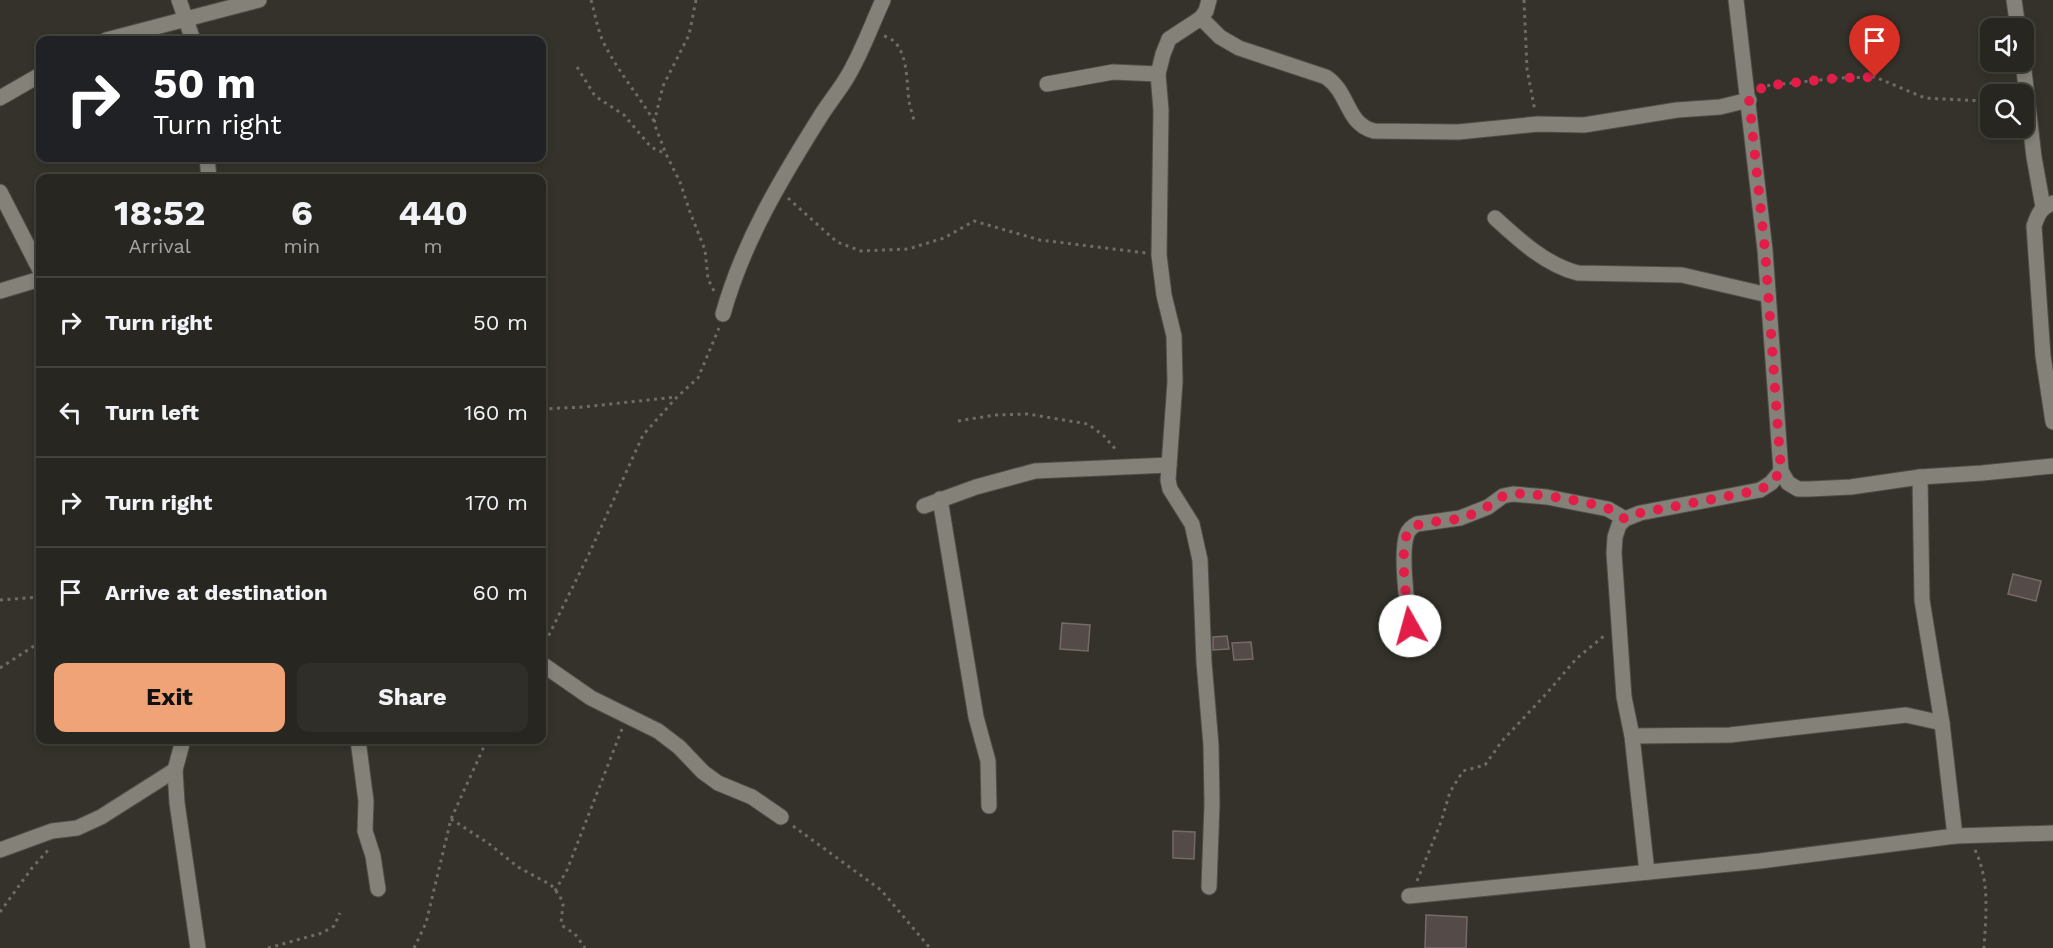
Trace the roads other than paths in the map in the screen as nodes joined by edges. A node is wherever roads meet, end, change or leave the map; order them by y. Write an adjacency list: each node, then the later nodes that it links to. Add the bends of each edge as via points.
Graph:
1 (179, 0): 9 (street)
2 (259, 0): 9 (street)
3 (883, 0): 25 (street, via 847,78 776,188 748,242)
4 (1209, 0): 7 (street)
5 (1736, 0): 17 (street)
6 (2014, 0): 8 (street)
7 (1201, 18): 13 (street, via 1169,39); 17 (street, via 1220,37 1239,48 1326,76 1344,95 1353,117 1363,128 1389,132 1584,125 1720,107)
8 (2017, 18)
9 (185, 21): 10 (street); 11 (street)
10 (123, 36)
11 (191, 36)
12 (2024, 72): 19 (street, via 2034,157)
13 (1158, 74): 15 (street, via 1113,72); 27 (street, via 1160,255 1174,336)
14 (36, 77): 16 (street)
15 (1047, 84)
16 (0, 98)
17 (1749, 99): 24 (street)
18 (0, 192): 21 (street)
19 (2048, 205): 26 (street, via 2037,216 2034,226 2043,356)
20 (1495, 218): 24 (street, via 1521,242 1562,269 1578,273 1682,275)
21 (36, 262)
22 (36, 280): 23 (street)
23 (0, 291)
24 (1768, 295): 29 (street)
25 (723, 314)
26 (2053, 422)
27 (1169, 465): 31 (street, via 1035,471); 47 (street, via 1170,489 1192,524 1200,560 1211,745)
28 (2053, 466): 30 (street)
29 (1781, 471): 30 (street, via 1788,483 1798,489 1851,487); 33 (street, via 1760,490)
30 (1920, 477): 36 (street, via 1922,600)
31 (940, 499): 32 (street); 41 (street, via 976,717 988,761)
32 (924, 506)
33 (1625, 519): 34 (street, via 1608,508 1513,494 1460,518 1417,524 1411,527 1405,544); 37 (street, via 1617,531 1614,553 1624,697)
34 (1410, 626)
35 (546, 667): 42 (street, via 591,698 658,731 718,783 752,797)
36 (1942, 723): 37 (street, via 1906,715 1731,735); 44 (street)
37 (1632, 736): 46 (street)
38 (182, 744): 40 (street)
39 (359, 744): 48 (street, via 366,801 365,831)
40 (175, 770): 45 (street, via 77,828 52,831); 50 (street)
41 (988, 806)
42 (781, 817)
43 (2053, 833): 44 (street)
44 (1962, 835): 46 (street)
45 (0, 849)
46 (1647, 872): 49 (street)
47 (1209, 887)
48 (378, 889)
49 (1409, 896)
50 (198, 948)

